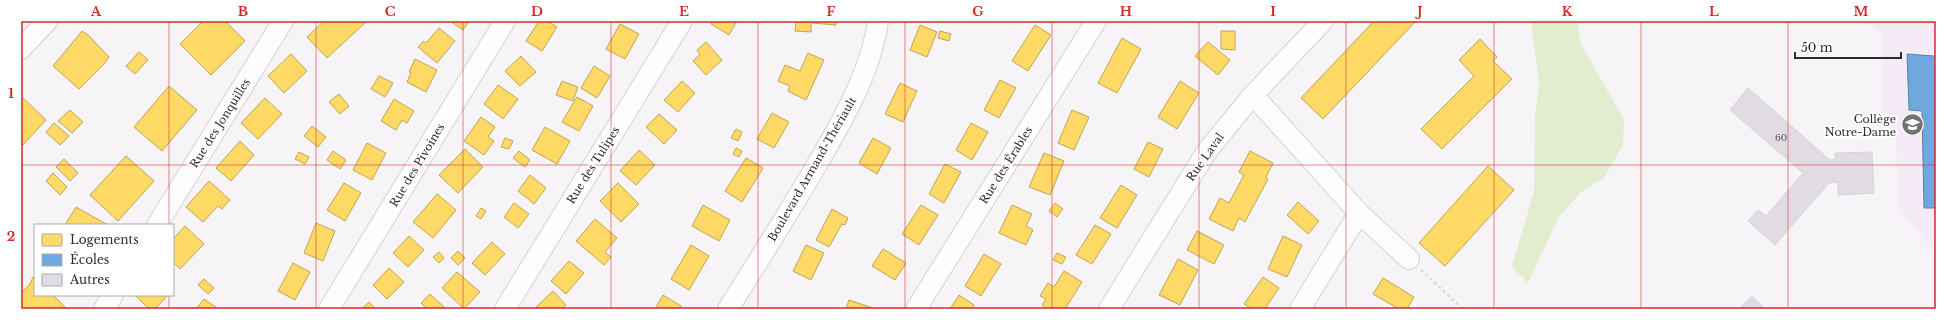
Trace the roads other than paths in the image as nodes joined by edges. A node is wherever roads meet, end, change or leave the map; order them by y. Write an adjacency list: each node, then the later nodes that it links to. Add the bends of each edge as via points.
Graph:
1 (47, 21): 8 (street)
2 (283, 21): 11 (street, Rue des Jonquilles)
3 (505, 21): 15 (street, Rue des Pivoines)
4 (682, 21): 16 (street, Rue des Tulipes)
5 (878, 21): 17 (street, Boulevard Armand-Thériault, via 867,64 834,136)
6 (1096, 21): 18 (street, Rue des Érables)
7 (1324, 21): 9 (street, Rue Laval)
8 (21, 49)
9 (1253, 96): 10 (street); 19 (street, Rue Laval, via 1207,151)
10 (1359, 213): 12 (street); 20 (street)
11 (158, 224)
12 (1409, 259)
13 (112, 296): 14 (street)
14 (104, 309)
15 (329, 309)
16 (505, 309)
17 (728, 309)
18 (916, 309)
19 (1109, 309)
20 (1300, 309)

